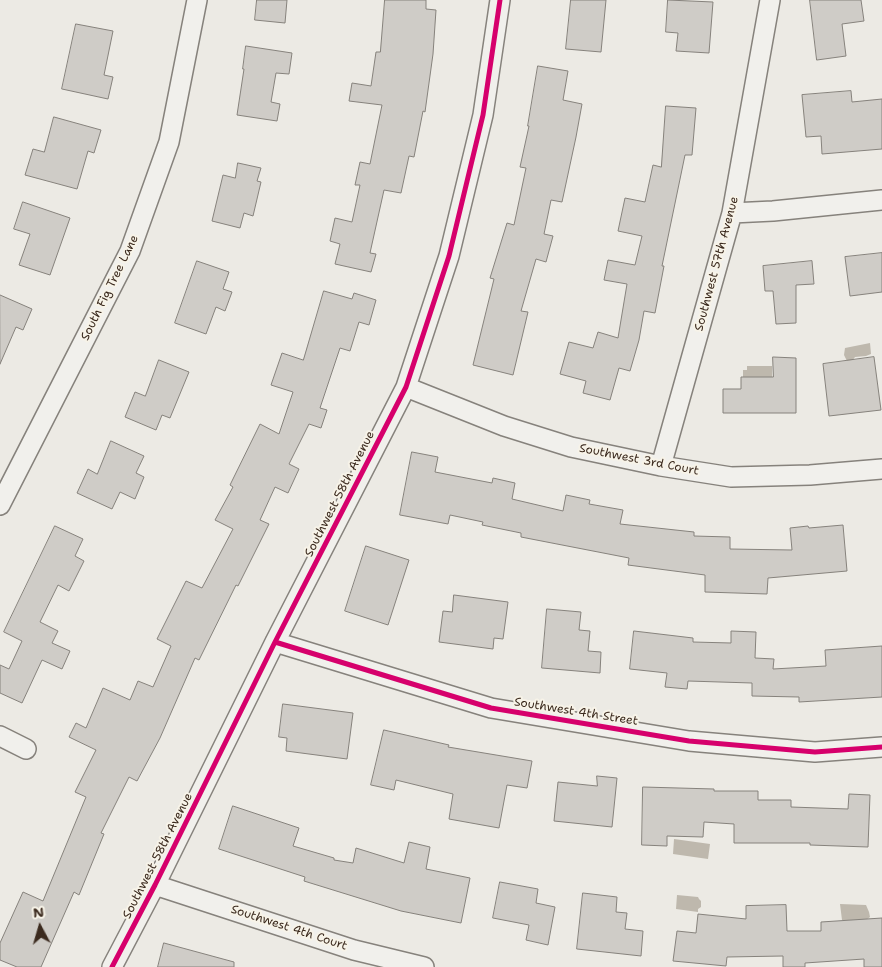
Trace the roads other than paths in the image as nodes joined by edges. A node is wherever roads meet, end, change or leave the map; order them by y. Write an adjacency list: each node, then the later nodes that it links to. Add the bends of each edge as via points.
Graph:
1 (197, 0): 9 (street, South Fig Tree Lane, via 169,142 130,251)
2 (500, 0): 6 (street, Southwest 58th Avenue, via 483,115 449,256)
3 (770, 0): 5 (street, Southwest 57th Avenue)
4 (882, 200): 5 (street)
5 (732, 213): 7 (street, Southwest 57th Avenue)
6 (406, 388): 7 (street, Southwest 3rd Court, via 504,426 571,447); 10 (street, Southwest 58th Avenue)
7 (661, 466): 8 (street, Southwest 3rd Court, via 731,477)
8 (882, 469)
9 (0, 505)
10 (275, 642): 12 (street, Southwest 4th Street, via 491,708 689,741 815,752); 14 (street, Southwest 58th Avenue)
11 (0, 736): 13 (street)
12 (882, 746)
13 (26, 749)
14 (155, 885): 15 (street, Southwest 58th Avenue); 16 (street, Southwest 4th Court, via 354,950)
15 (112, 967)
16 (424, 967)

